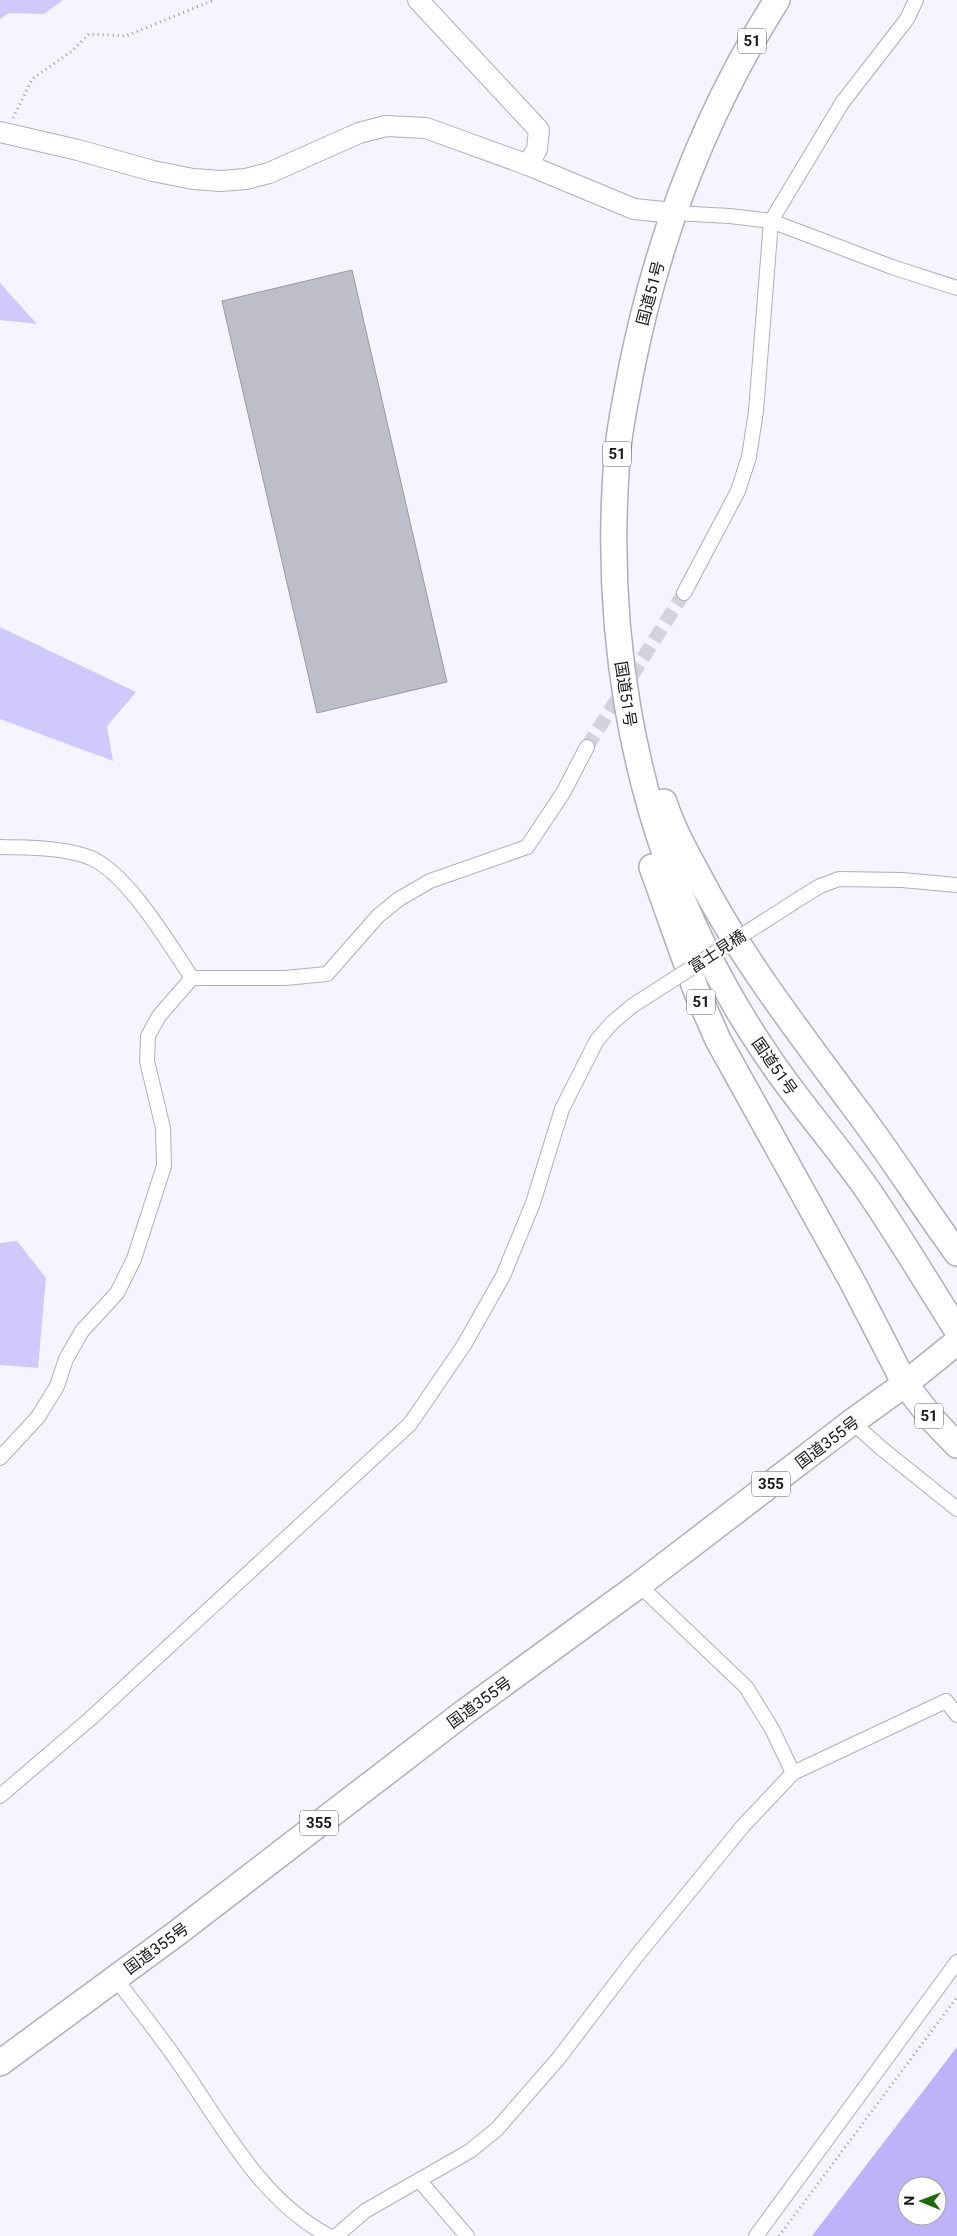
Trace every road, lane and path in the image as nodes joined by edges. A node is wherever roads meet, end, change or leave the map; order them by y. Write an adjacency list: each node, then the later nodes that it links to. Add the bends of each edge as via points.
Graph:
1 (214, 0): 5 (path, via 126,36 90,34 32,79)
2 (418, 0): 6 (street, via 539,130 537,149)
3 (777, 0): 7 (highway, 国道51号 / 51, via 744,54 692,164)
4 (916, 0): 8 (street, via 908,19 842,104)
5 (2, 135): 6 (street, via 193,179 221,181 269,173 359,133 404,125 443,133)
6 (528, 165): 7 (street, via 634,209)
7 (674, 213): 8 (street); 10 (highway, 国道51号 / 51, via 642,321 627,394 617,456)
8 (771, 221): 9 (street); 11 (street, via 756,410 749,457 738,491)
9 (957, 288)
10 (613, 581): 16 (highway, 51, via 634,697 671,824 732,936 775,1001 854,1106); 17 (highway, 国道51号 / 51, via 626,699 638,760 676,886 732,1000 766,1055 866,1188); 19 (highway, 51, via 615,681 625,762 646,850 679,946 718,1040 853,1283)
11 (684, 593)
12 (587, 747): 15 (street, via 563,793 527,847 430,881 398,899 378,916 327,974 285,978)
13 (0, 847): 15 (street, via 53,850 90,858 109,868 138,901)
14 (957, 885): 28 (street, 富士見橋, bridge, via 839,879 820,886 632,1006 613,1022 597,1040 562,1109 533,1203 503,1276 464,1345 410,1424 90,1719)
15 (192, 978): 22 (street, via 159,1016 148,1036 147,1061 163,1128 164,1166 134,1259 117,1293 82,1331 38,1417)
16 (957, 1253)
17 (952, 1323)
18 (957, 1342): 19 (highway, 国道355号 / 355)
19 (905, 1384): 20 (highway, 国道355号 / 355); 21 (highway, 51)
20 (852, 1422): 23 (street); 24 (highway, 国道355号 / 355)
21 (957, 1445)
22 (0, 1458)
23 (957, 1510)
24 (639, 1585): 27 (street, via 746,1687 772,1729); 30 (highway, 国道355号 / 355, via 466,1711)
25 (951, 1697): 26 (street); 27 (street)
26 (957, 1715)
27 (793, 1773): 33 (street, via 743,1826 635,1958 558,2059 497,2129 470,2151)
28 (0, 1796)
29 (957, 1962): 37 (street)
30 (115, 1978): 32 (highway, 国道355号 / 355); 34 (street, via 256,2175 297,2215)
31 (957, 1997): 38 (path)
32 (0, 2063)
33 (419, 2180): 35 (street, via 365,2211); 36 (street)
34 (329, 2236)
35 (336, 2236)
36 (467, 2236)
37 (756, 2236)
38 (779, 2236)

